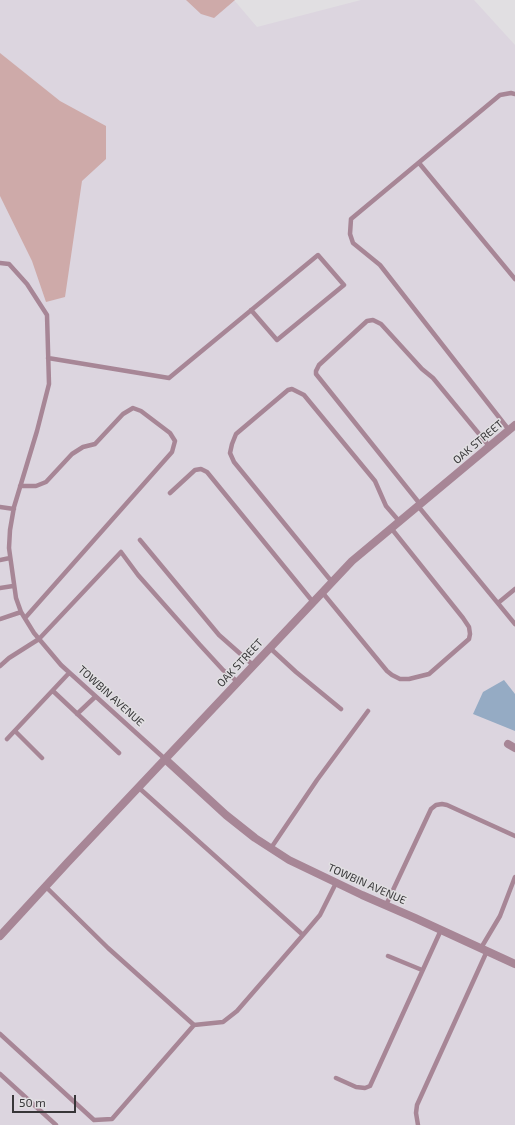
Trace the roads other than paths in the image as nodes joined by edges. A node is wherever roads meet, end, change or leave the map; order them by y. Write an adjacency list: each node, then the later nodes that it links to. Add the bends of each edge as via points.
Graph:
1 (515, 94): 2 (lane, via 500,95)
2 (419, 163): 4 (lane); 7 (lane, via 351,219 350,234 353,243 380,265)
3 (0, 263): 6 (lane, TOWBIN AVENUE, via 9,264 27,284 47,315)
4 (515, 280)
5 (251, 310): 5 (lane, via 318,256 344,285 277,340); 6 (lane, via 168,378)
6 (48, 358): 9 (lane, TOWBIN AVENUE, via 49,384)
7 (512, 427): 8 (street, OAK STREET)
8 (489, 446): 11 (street, OAK STREET); 11 (lane, via 433,378 381,324 373,320 367,321 319,364 316,374)
9 (20, 486): 13 (lane, TOWBIN AVENUE); 27 (lane, via 36,486 46,482 72,454 82,447 95,444 122,414 133,408 147,415 170,433 175,441 172,452)
10 (170, 493): 24 (lane, via 195,470 207,472)
11 (419, 505): 14 (street, OAK STREET); 25 (lane)
12 (0, 507): 13 (lane)
13 (14, 509): 17 (lane, TOWBIN AVENUE, via 10,530)
14 (399, 521): 15 (street, OAK STREET); 19 (lane, via 386,506 375,481 304,395 292,389 288,390 236,434 230,453 234,462)
15 (391, 528): 19 (street, OAK STREET); 23 (lane, via 463,618 469,627 469,639 429,674 409,679 400,678 387,671)
16 (140, 540): 32 (lane, via 219,635)
17 (10, 558): 18 (lane); 20 (lane, TOWBIN AVENUE)
18 (0, 560)
19 (332, 582): 23 (street, OAK STREET)
20 (13, 586): 21 (lane); 26 (lane, TOWBIN AVENUE)
21 (0, 588)
22 (515, 589): 25 (lane)
23 (322, 592): 24 (street, OAK STREET)
24 (313, 602): 31 (street, OAK STREET)
25 (498, 602): 29 (lane)
26 (21, 612): 27 (lane, TOWBIN AVENUE); 28 (lane)
27 (25, 618): 30 (lane, TOWBIN AVENUE)
28 (0, 619)
29 (515, 624)
30 (39, 639): 33 (lane); 34 (lane, TOWBIN AVENUE); 35 (lane, via 121,552 200,645)
31 (270, 648): 32 (street, OAK STREET); 38 (lane)
32 (253, 665): 35 (street, OAK STREET)
33 (0, 666)
34 (69, 673): 36 (lane); 37 (lane, TOWBIN AVENUE)
35 (238, 682): 45 (street, OAK STREET)
36 (52, 691): 40 (lane); 41 (lane)
37 (95, 697): 40 (lane); 45 (lane, TOWBIN AVENUE)
38 (341, 709)
39 (368, 711): 48 (lane)
40 (77, 714): 43 (lane)
41 (15, 731): 42 (lane); 44 (lane)
42 (7, 739)
43 (119, 753)
44 (42, 758)
45 (165, 759): 46 (street, OAK STREET); 48 (street, TOWBIN AVENUE, via 226,815)
46 (138, 787): 51 (street, OAK STREET); 54 (lane)
47 (515, 836): 52 (lane, via 447,805 436,805 431,809)
48 (271, 848): 50 (street, TOWBIN AVENUE, via 289,860)
49 (515, 878): 56 (lane)
50 (336, 883): 52 (street, TOWBIN AVENUE); 54 (lane, via 320,915)
51 (45, 886): 55 (street, OAK STREET); 60 (lane, via 108,948)
52 (386, 905): 53 (street, TOWBIN AVENUE)
53 (441, 930): 56 (street, TOWBIN AVENUE); 59 (lane)
54 (303, 935): 60 (lane, via 237,1011 223,1022)
55 (0, 936)
56 (484, 950): 58 (street, TOWBIN AVENUE); 65 (lane, via 418,1105)
57 (388, 956): 59 (lane)
58 (515, 964)
59 (422, 970): 63 (lane, via 370,1086 356,1087)
60 (194, 1025): 61 (lane, via 112,1119 104,1121 94,1120)
61 (0, 1034)
62 (0, 1074): 64 (lane)
63 (336, 1078)
64 (56, 1125)
65 (418, 1125)

